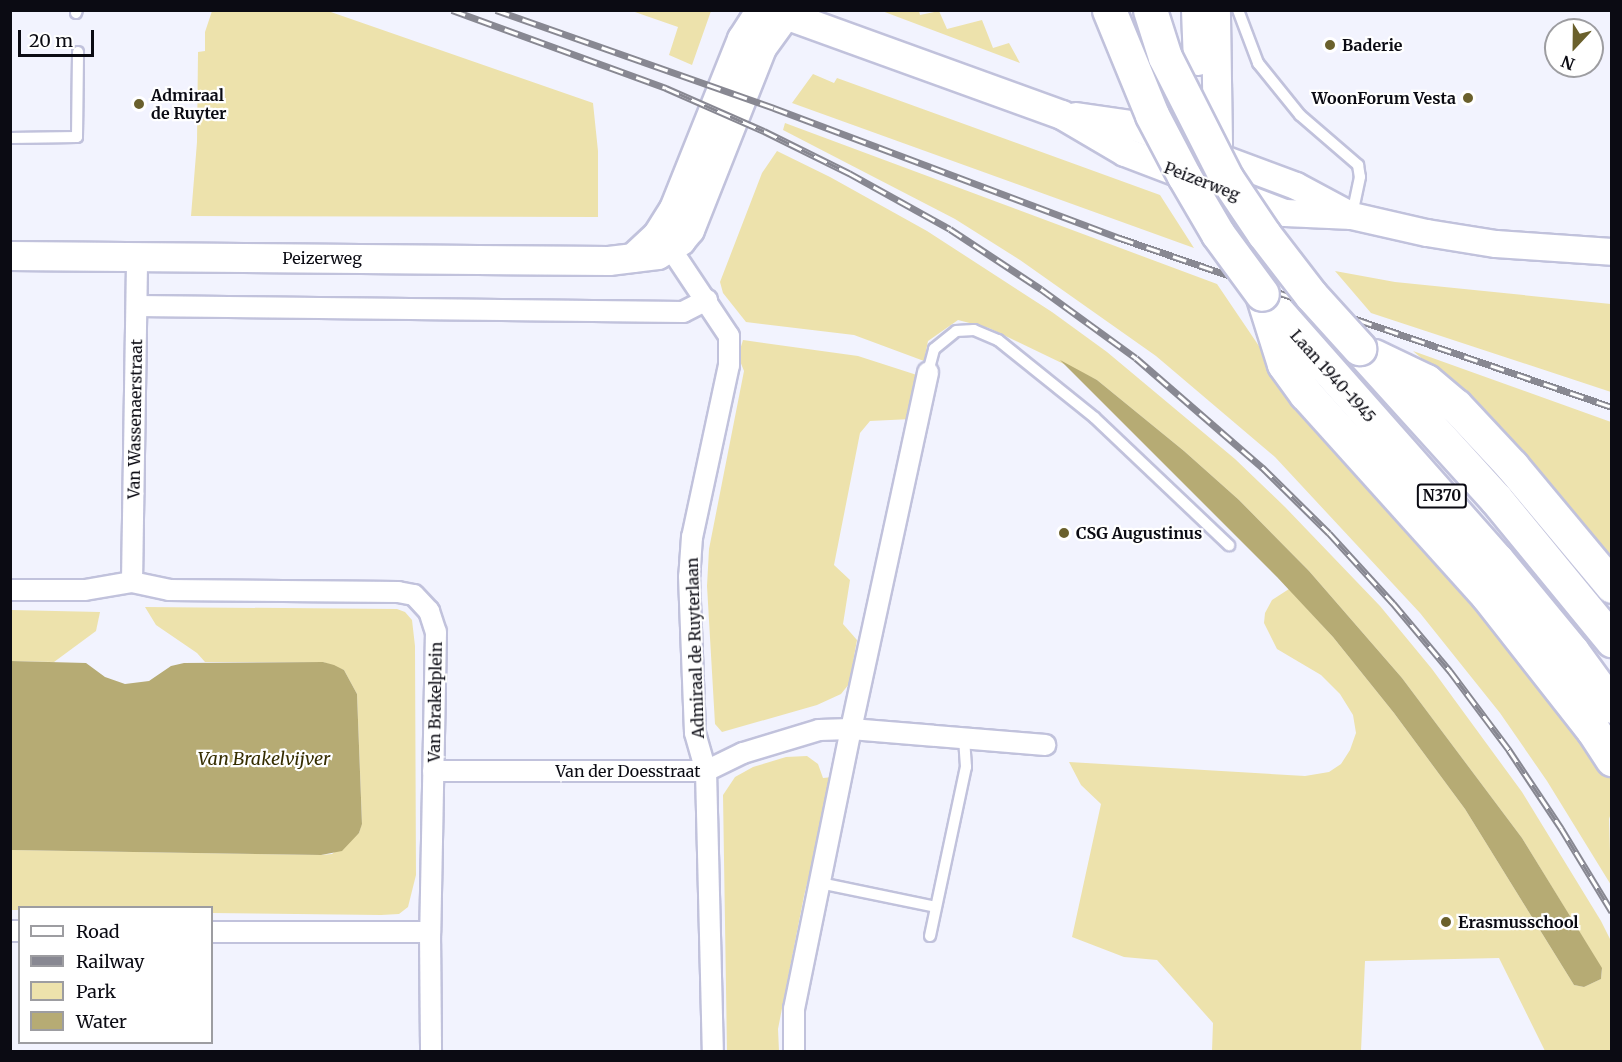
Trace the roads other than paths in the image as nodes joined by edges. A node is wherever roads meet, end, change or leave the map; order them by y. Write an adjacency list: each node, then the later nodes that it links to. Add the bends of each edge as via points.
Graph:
1 (1109, 10): 17 (highway, Laan 1940-1945 / N370, bridge, via 1152,114 1184,176 1218,234)
2 (1150, 10): 20 (highway, N370, bridge, via 1165,57 1227,179 1291,269)
3 (1196, 10): 10 (main road, Peizerweg)
4 (1216, 10): 10 (main road, Peizerweg, via 1220,123)
5 (1238, 10): 12 (lane, via 1258,63 1300,115 1358,165 1360,177)
6 (777, 12): 8 (main road, Peizerweg); 13 (main road, Peizerweg, via 690,230)
7 (78, 52): 9 (lane, via 77,137)
8 (1062, 115): 10 (main road, Peizerweg, via 1131,125); 11 (main road, Peizerweg, via 1125,152)
9 (10, 138)
10 (1202, 151): 11 (main road); 12 (street, Peizerweg, via 1296,186)
11 (1193, 178): 12 (street, Peizerweg, via 1285,213)
12 (1352, 216): 14 (street, Peizerweg, via 1496,244)
13 (665, 240): 16 (main road, Peizerweg, via 633,258 609,261); 18 (street, Admiraal de Ruyterlaan)
14 (1611, 252)
15 (10, 256): 16 (main road, Peizerweg)
16 (137, 257): 19 (street, Van Wassenaerstraat)
17 (1262, 294): 27 (highway, Laan 1940-1945 / N370, via 1497,560 1572,651); 31 (highway, N370, via 1284,364 1306,394 1486,596 1586,721)
18 (707, 300): 19 (street, via 683,312); 33 (street, Admiraal de Ruyterlaan, via 729,336 730,347 692,537 689,576 695,733)
19 (137, 306): 23 (street, Van Wassenaerstraat)
20 (1359, 348): 24 (highway, N370, via 1426,381 1456,406 1512,466); 26 (highway, N370, via 1496,499)
21 (928, 372): 22 (lane, via 933,349 956,331 974,330 998,340 1095,418); 28 (street)
22 (1229, 545)
23 (132, 582): 25 (street, Van Brakelplein, via 85,590); 32 (street, Van Brakelplein, via 170,590 414,595 429,611 436,632)
24 (1611, 586)
25 (10, 590)
26 (1611, 640)
27 (1611, 706)
28 (851, 729): 29 (street); 33 (street, Van der Doesstraat, via 819,730 743,753); 34 (street)
29 (964, 739): 30 (street); 35 (lane, via 966,766)
30 (1045, 745)
31 (1611, 759)
32 (433, 771): 33 (street, Van der Doesstraat); 37 (street, Van Brakelplein)
33 (706, 771): 40 (street, Admiraal de Ruyterlaan)
34 (820, 883): 35 (lane); 41 (street, via 794,1009)
35 (936, 907): 38 (lane)
36 (213, 932): 37 (street)
37 (430, 932): 39 (street, Van Brakelplein)
38 (930, 936)
39 (431, 1052)
40 (713, 1052)
41 (794, 1052)

